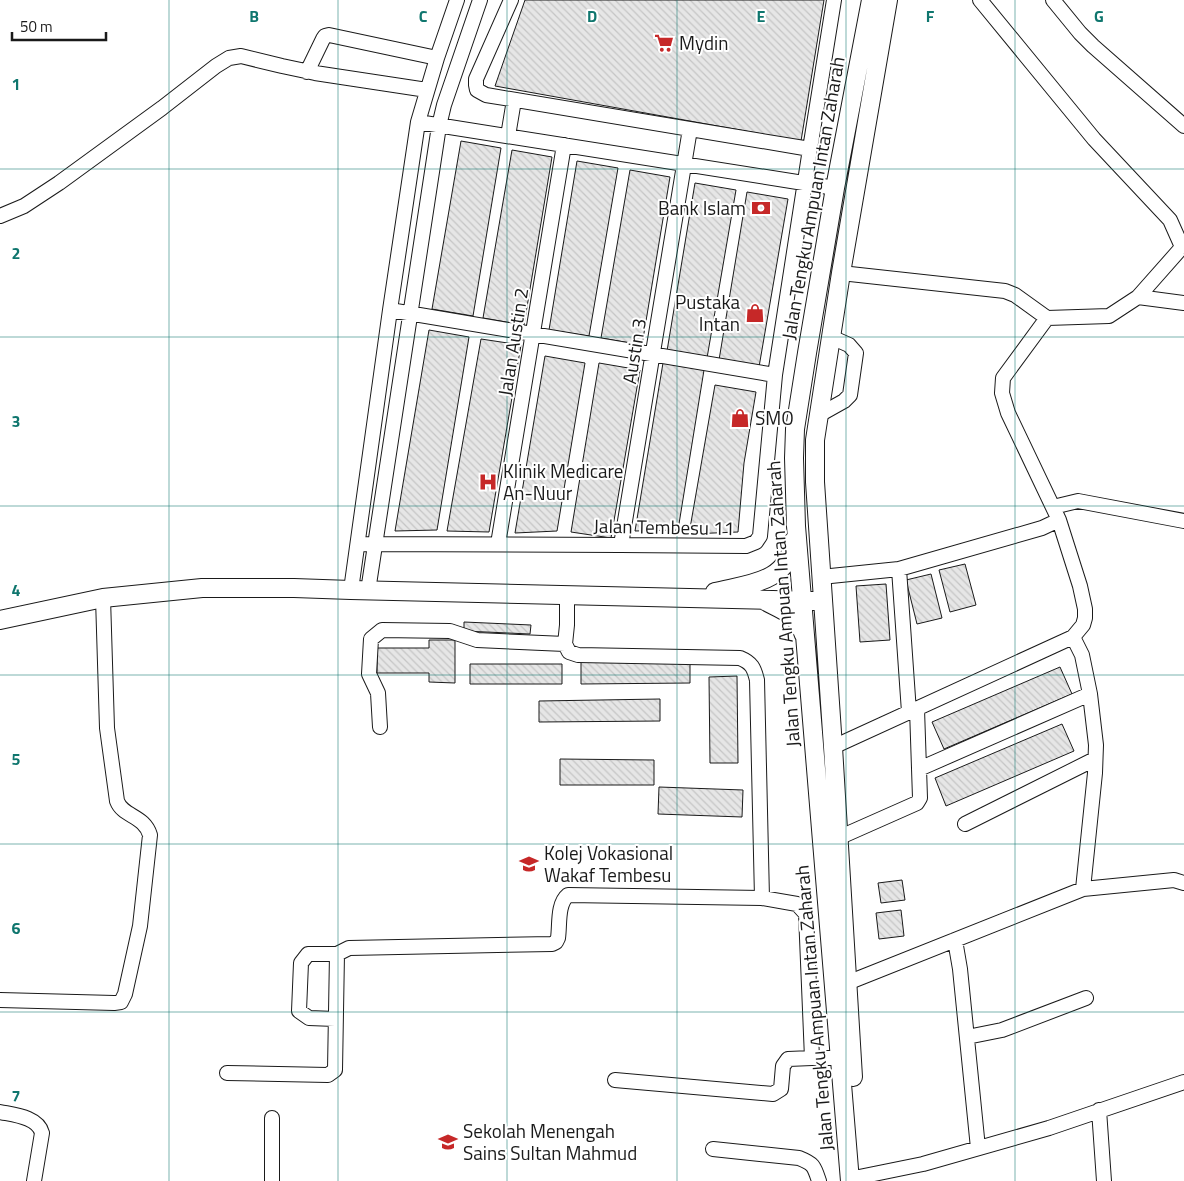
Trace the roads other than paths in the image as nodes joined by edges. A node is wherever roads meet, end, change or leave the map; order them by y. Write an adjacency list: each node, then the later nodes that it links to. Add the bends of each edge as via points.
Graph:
1 (457, 0): 9 (street)
2 (480, 0): 14 (street)
3 (512, 0): 12 (street, via 476,85 477,90 486,95)
4 (834, 0): 19 (street, Jalan Tembesu 11)
5 (871, 0): 22 (main road, Jalan Tengku Ampuan Intan Zaharah)
6 (888, 0): 25 (main road, Jalan Tengku Ampuan Intan Zaharah)
7 (980, 0): 24 (street, via 1094,139 1170,220)
8 (1059, 3): 15 (street, via 1093,46)
9 (437, 58): 10 (street, via 329,35 323,38); 11 (street)
10 (307, 72): 11 (street); 23 (street, via 241,56 230,58 59,183 24,206)
11 (427, 90): 13 (street)
12 (514, 100): 16 (street); 17 (street)
13 (418, 122): 14 (street); 28 (street)
14 (439, 126): 17 (street); 29 (street)
15 (1184, 126)
16 (690, 129): 19 (street); 20 (street, Austin 3)
17 (508, 136): 18 (street)
18 (564, 145): 20 (street); 31 (street, Jalan Austin 2)
19 (810, 149): 21 (street, Jalan Tembesu 11)
20 (684, 164): 21 (street); 33 (street, Austin 3)
21 (805, 184): 22 (street); 34 (street, Jalan Tembesu 11)
22 (835, 188): 39 (main road, Jalan Tengku Ampuan Intan Zaharah, via 795,429)
23 (0, 216)
24 (1183, 246): 26 (street)
25 (841, 273): 30 (street, via 1005,291); 32 (main road, Jalan Tengku Ampuan Intan Zaharah)
26 (1138, 298): 27 (street); 30 (street, via 1110,316)
27 (1184, 303)
28 (390, 310): 29 (street); 40 (street)
29 (410, 313): 31 (street); 41 (street)
30 (1047, 318): 36 (street, via 1003,378 1002,393)
31 (533, 334): 33 (street); 42 (street, Jalan Austin 2)
32 (831, 337): 35 (main road, Jalan Tengku Ampuan Intan Zaharah); 35 (street, via 849,345 856,353 850,395)
33 (652, 354): 34 (street); 43 (street, Austin 3)
34 (775, 375): 43 (street, Jalan Tembesu 11, via 760,536 756,542 746,546)
35 (819, 415): 45 (main road, Jalan Tengku Ampuan Intan Zaharah, via 815,440 815,482)
36 (1053, 507): 37 (street); 38 (street, via 1078,501)
37 (1060, 520): 44 (street); 54 (street, via 1085,609 1083,625)
38 (1184, 521)
39 (796, 526): 49 (main road, via 788,562 774,576); 51 (main road, Jalan Tengku Ampuan Intan Zaharah)
40 (358, 544): 41 (street, Jalan Tembesu 11); 46 (street)
41 (376, 544): 42 (street, Jalan Tembesu 11); 46 (street)
42 (498, 544): 43 (street, Jalan Tembesu 11)
43 (621, 545)
44 (899, 569): 45 (street); 58 (street)
45 (822, 577): 52 (main road, Jalan Tengku Ampuan Intan Zaharah)
46 (360, 590): 47 (main road); 48 (main road, via 202,588)
47 (567, 595): 49 (main road); 56 (street)
48 (103, 598): 53 (main road); 72 (street, via 107,728 117,801 120,808 142,822 150,835 140,926 125,994 121,1002 114,1003)
49 (690, 598): 50 (main road)
50 (763, 599): 51 (main road); 55 (main road, via 792,615 800,625)
51 (802, 600): 52 (main road); 55 (main road, Jalan Tengku Ampuan Intan Zaharah)
52 (824, 601): 60 (main road, Jalan Tengku Ampuan Intan Zaharah)
53 (0, 620)
54 (1073, 637): 57 (street, via 1082,655); 58 (street)
55 (806, 643): 70 (main road, Jalan Tengku Ampuan Intan Zaharah)
56 (565, 644): 59 (street, via 477,640 450,632 382,630 371,638 369,674 378,693); 67 (street, via 568,652 578,655 740,658 754,669 757,680)
57 (1090, 694): 61 (street); 62 (street)
58 (913, 710): 60 (street); 62 (street)
59 (380, 727)
60 (833, 747): 64 (main road, Jalan Tengku Ampuan Intan Zaharah)
61 (1095, 759): 63 (street); 66 (street)
62 (919, 769): 64 (street, via 920,798 916,803)
63 (965, 824)
64 (838, 838): 70 (main road, Jalan Tengku Ampuan Intan Zaharah)
65 (1184, 884): 66 (street, via 1174,880)
66 (1083, 889): 68 (street)
67 (762, 898): 69 (street, via 568,895 561,905 558,938 552,944 349,948); 75 (street, via 797,904 806,914)
68 (955, 940): 70 (street); 74 (street)
69 (337, 954): 73 (street); 73 (street, via 308,954 301,963 299,1010 309,1018)
70 (840, 984): 76 (main road, Jalan Tengku Ampuan Intan Zaharah); 85 (main road, Jalan Tengku Ampuan Intan Zaharah)
71 (1086, 998): 74 (street, via 1002,1030)
72 (0, 1000)
73 (335, 1019): 77 (street, via 335,1070 328,1075)
74 (968, 1037): 83 (street)
75 (812, 1058): 76 (street); 78 (street, via 788,1058 783,1066 781,1089 773,1094)
76 (840, 1058): 85 (main road, Jalan Tengku Ampuan Intan Zaharah)
77 (227, 1074)
78 (615, 1080)
79 (1184, 1082): 80 (street)
80 (1099, 1110): 83 (street); 89 (street)
81 (0, 1112): 86 (street, via 29,1119 42,1133)
82 (272, 1118): 87 (street)
83 (978, 1148): 85 (street)
84 (713, 1149): 88 (street, via 798,1158 814,1167)
85 (854, 1179)
86 (34, 1181)
87 (272, 1181)
88 (819, 1181)
89 (1104, 1181)

